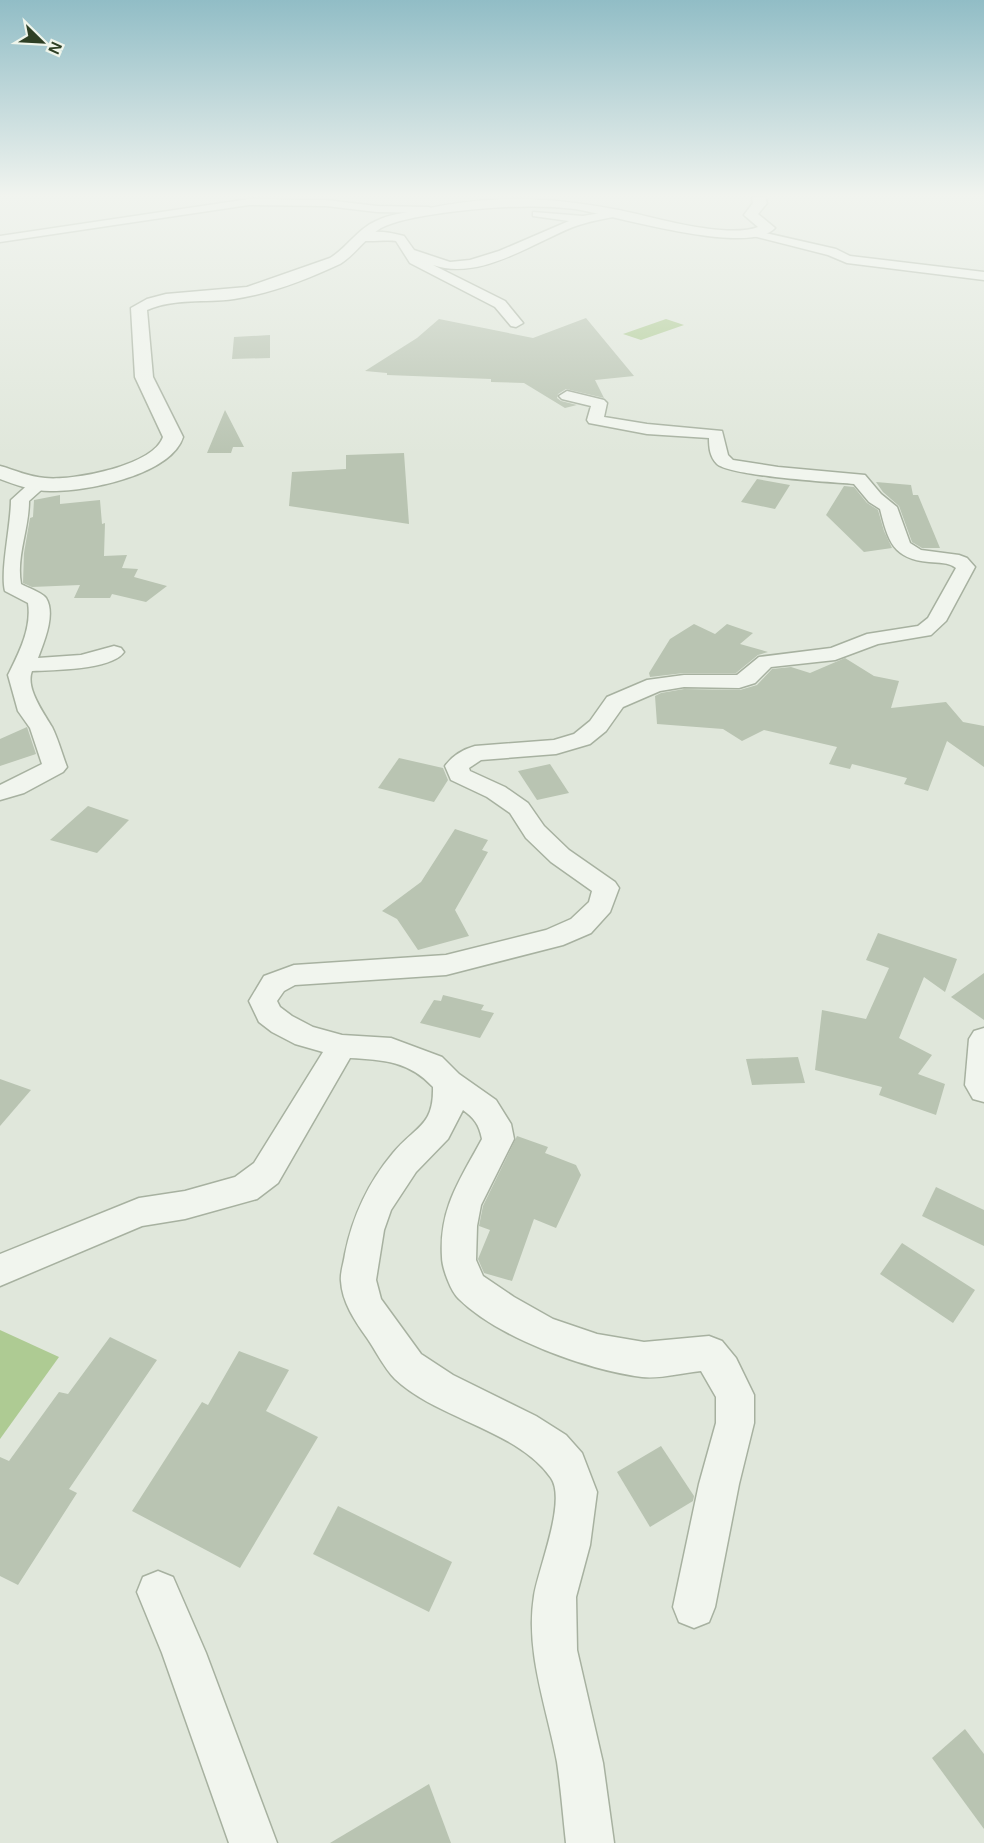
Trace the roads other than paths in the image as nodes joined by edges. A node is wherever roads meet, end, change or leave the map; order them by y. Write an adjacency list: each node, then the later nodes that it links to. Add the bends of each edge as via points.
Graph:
1 (272, 283): 6 (street, via 224,296 175,297 139,308 144,377 173,437 167,451 102,478 74,485)
2 (459, 283): 3 (street, via 500,304)
3 (516, 323)
4 (567, 396): 11 (street, via 599,403 595,420 716,434 718,453 729,464 857,478 888,507 890,522 902,546 916,554 960,562 966,570 936,621 924,631 874,638 835,654 766,661 747,680 739,682 655,685 615,702 598,726 582,739 556,747 475,753 467,757 457,766 459,775 519,808 535,832 560,856 606,888 601,906 581,926 554,938 446,964 294,975 277,980 267,989 263,1001 269,1014 282,1024 305,1036)
5 (0, 472): 6 (street)
6 (39, 484): 8 (street, via 20,500 21,515 8,564 12,587 37,600 40,617)
7 (114, 652): 8 (street, via 73,663)
8 (23, 666): 9 (street, via 19,675 24,697 55,767)
9 (0, 793)
10 (984, 1039): 13 (street, via 980,1085)
11 (342, 1046): 12 (street, via 391,1049 407,1054 430,1065); 14 (street, via 266,1173 245,1189 139,1212)
12 (448, 1083): 16 (street, via 485,1109 495,1124 498,1139 464,1204 459,1260 470,1287 543,1333 597,1351 644,1360 709,1353 735,1395 735,1423); 18 (street, via 449,1106 437,1130 405,1162 376,1204 358,1280 365,1306 408,1366 440,1388 522,1429 552,1449 568,1467 577,1492 569,1545 555,1597 555,1650 580,1763)
13 (984, 1090)
14 (0, 1270)
15 (158, 1592): 17 (street)
16 (694, 1607)
17 (253, 1843)
18 (590, 1843)

